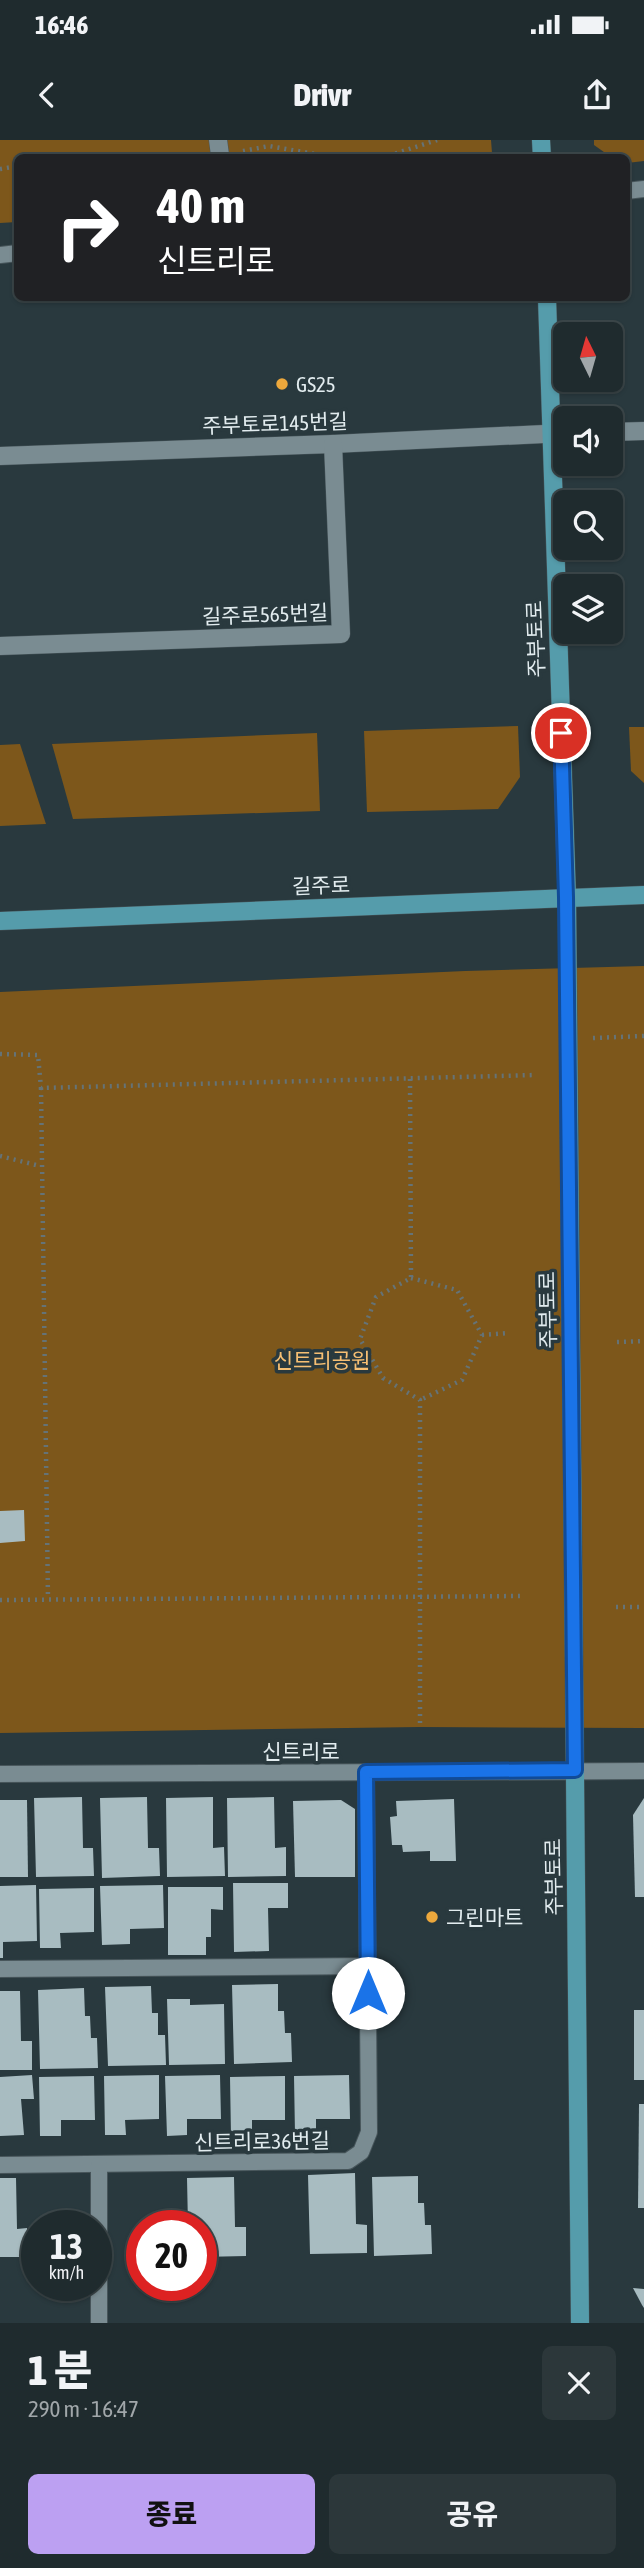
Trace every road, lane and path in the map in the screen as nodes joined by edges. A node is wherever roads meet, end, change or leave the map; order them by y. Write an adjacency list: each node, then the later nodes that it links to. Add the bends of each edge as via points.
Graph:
1 (437, 140): 4 (path)
2 (219, 148): 3 (path, via 270,146)
3 (315, 154)
4 (394, 154)
5 (547, 301): 6 (main road, 주부토로)
6 (556, 406)
7 (644, 431): 8 (street)
8 (623, 432)
9 (553, 433): 10 (street, 주부토로145번길)
10 (333, 444): 11 (street, 주부토로145번길); 13 (street, 길주로565번길, via 341,634)
11 (0, 456)
12 (559, 476): 15 (main road, 주부토로)
13 (0, 646)
14 (644, 895): 15 (main road, 길주로)
15 (566, 897): 16 (main road, 길주로); 18 (main road, 주부토로)
16 (0, 921)
17 (644, 1036): 18 (path)
18 (567, 1038): 38 (main road, 주부토로)
19 (0, 1054): 22 (path, via 38,1055)
20 (536, 1075): 21 (path)
21 (410, 1079): 22 (path); 25 (path)
22 (41, 1088): 24 (path)
23 (0, 1156): 24 (path)
24 (41, 1166): 34 (path)
25 (411, 1278): 27 (path, via 457,1290); 30 (path, via 376,1297 360,1339 383,1378)
26 (509, 1333): 27 (path)
27 (482, 1335): 30 (path, via 462,1380)
28 (617, 1342): 29 (path)
29 (644, 1342)
30 (420, 1400): 32 (path)
31 (521, 1596): 32 (path)
32 (419, 1597): 34 (path); 37 (path)
33 (0, 1600): 34 (path)
34 (47, 1600)
35 (644, 1606): 36 (path)
36 (616, 1607)
37 (420, 1727)
38 (575, 1770): 39 (lane, 신트리로); 40 (lane, 신트리로); 47 (main road, 주부토로)
39 (644, 1771)
40 (366, 1772): 41 (lane, 신트리로); 42 (lane, 신트리로36번길)
41 (0, 1774)
42 (368, 1966): 43 (lane); 45 (lane, 신트리로36번길, via 369,2132 361,2152 348,2161)
43 (0, 1969)
44 (0, 2165): 45 (lane, 신트리로36번길)
45 (99, 2165): 46 (lane)
46 (99, 2323)
47 (580, 2323)

